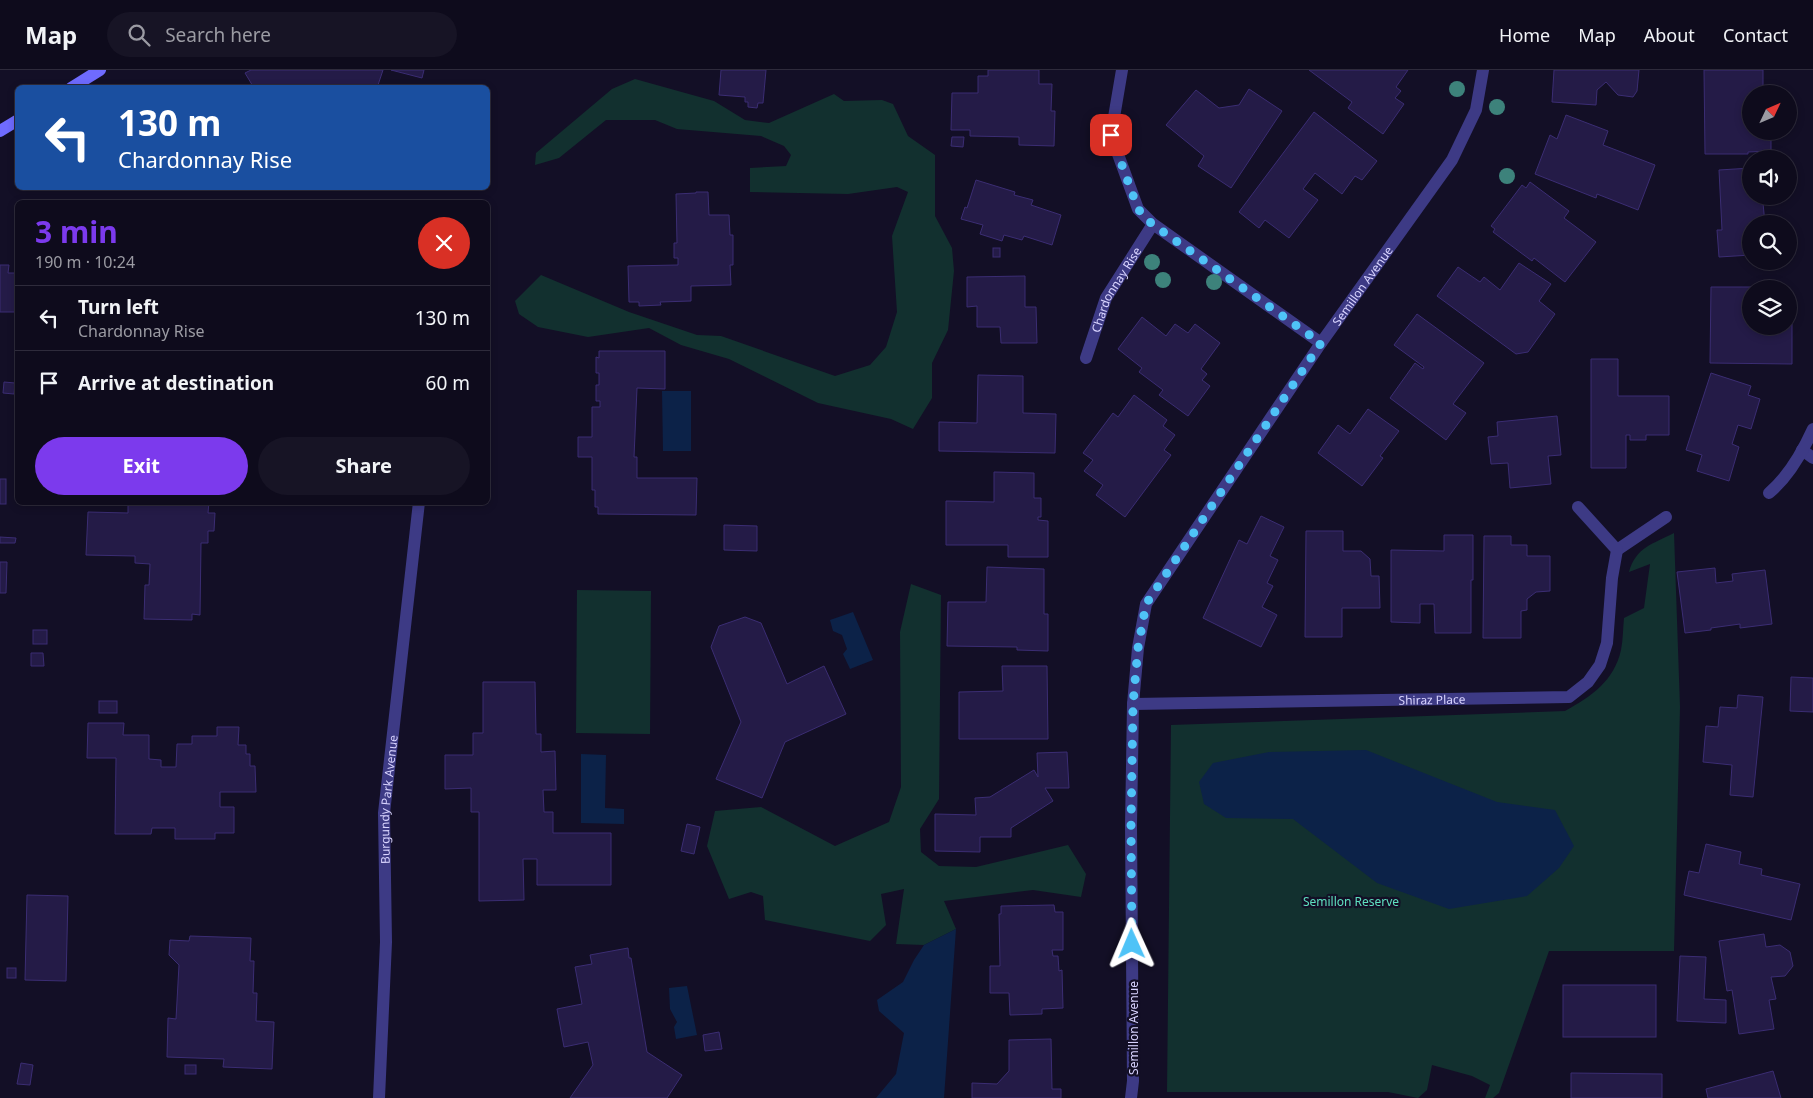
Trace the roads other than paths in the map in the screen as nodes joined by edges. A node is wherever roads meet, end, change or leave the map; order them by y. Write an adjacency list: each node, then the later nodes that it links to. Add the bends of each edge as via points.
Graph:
1 (100, 70): 4 (main road)
2 (1122, 70): 7 (street, via 1111,135 1138,209)
3 (1483, 70): 8 (street, Semillon Avenue, via 1476,110 1452,160)
4 (76, 85)
5 (15, 122): 6 (main road)
6 (0, 131)
7 (1152, 224): 8 (street); 9 (street, Chardonnay Rise, via 1106,298)
8 (1321, 343): 18 (street, Semillon Avenue, via 1146,604)
9 (1086, 358)
10 (1813, 429): 11 (street)
11 (1802, 450): 12 (street); 13 (street)
12 (1813, 458)
13 (1769, 493)
14 (419, 505): 19 (street, Burgundy Park Avenue, via 384,813 386,942)
15 (1578, 507): 17 (street)
16 (1666, 517): 17 (street)
17 (1617, 550): 18 (street, Shiraz Place, via 1605,651 1588,682 1569,696)
18 (1133, 704): 20 (street, Semillon Avenue)
19 (379, 1098)
20 (1131, 1098)

